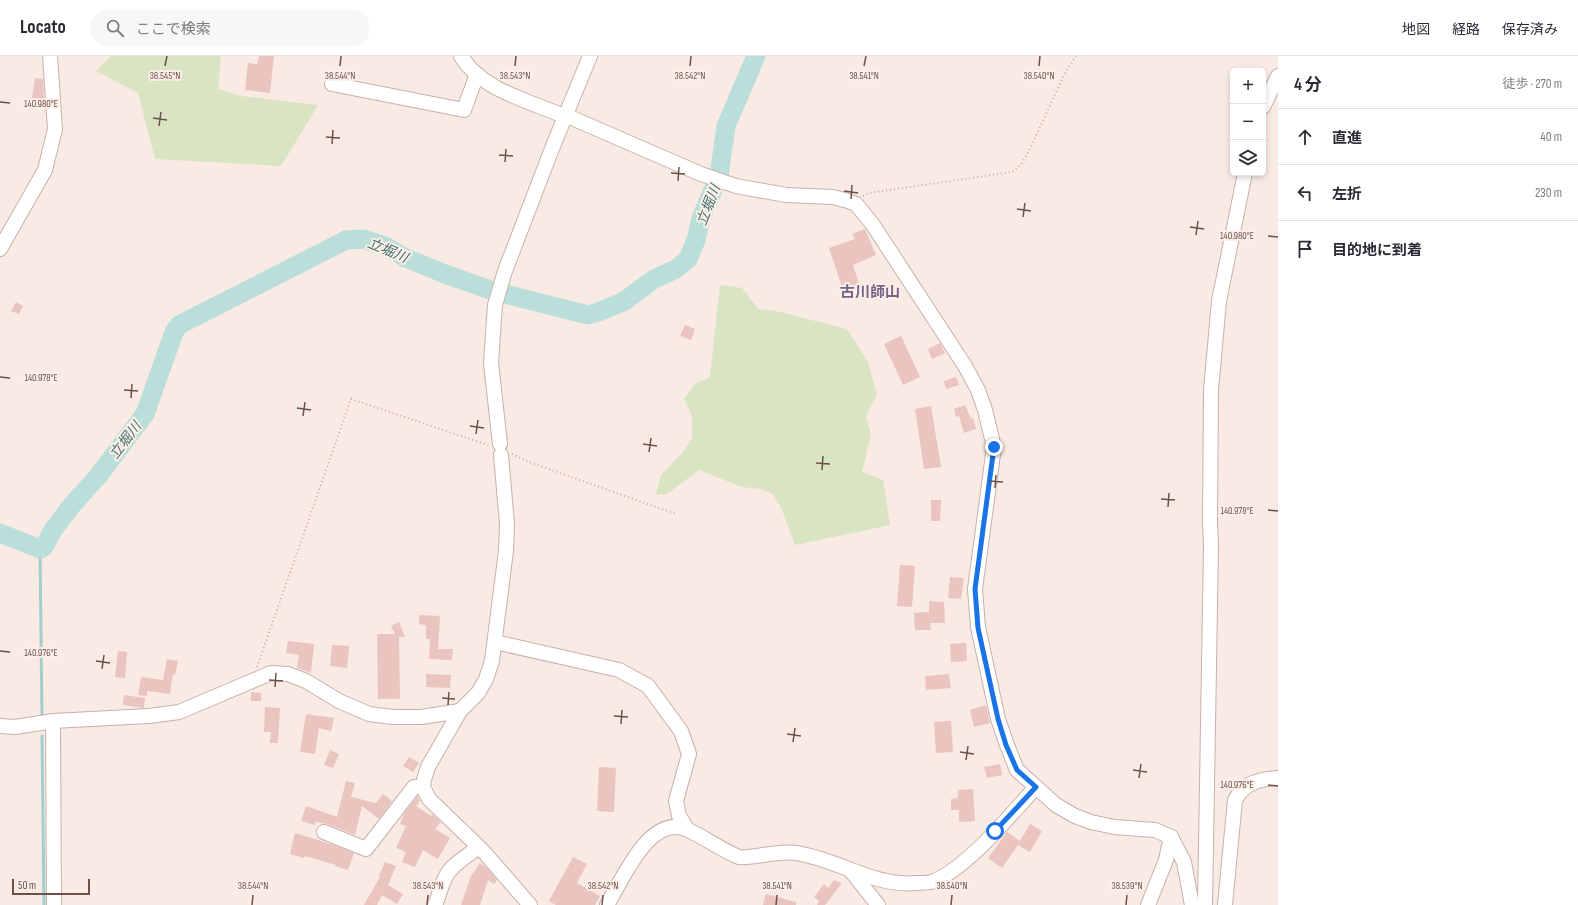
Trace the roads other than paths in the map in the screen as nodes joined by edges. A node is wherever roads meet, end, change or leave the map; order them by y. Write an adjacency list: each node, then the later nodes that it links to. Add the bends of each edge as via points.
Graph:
1 (50, 56): 10 (street, via 55,129 49,159 46,170)
2 (460, 56): 4 (street, via 466,66)
3 (590, 56): 8 (street)
4 (477, 74): 6 (street, via 464,110); 8 (street, via 495,87)
5 (1278, 76): 7 (street)
6 (332, 84)
7 (1264, 104)
8 (565, 115): 11 (street, via 505,271 495,305 491,363 507,524); 17 (street, via 701,174 736,186 786,195 833,197 856,204 873,225 965,366 985,410 994,447 975,589 978,628 1006,745 1017,770)
9 (1244, 176): 30 (street, via 1220,302 1211,390 1212,546)
10 (0, 249)
11 (495, 642): 12 (street, via 486,679 478,693); 18 (street, via 619,670 648,686 682,732 689,754 676,801 679,816)
12 (460, 711): 13 (street, via 393,717 369,714 339,701 306,681 288,674 271,673 179,712); 16 (street, via 428,767)
13 (53, 721): 14 (street, via 15,727); 23 (street)
14 (0, 726)
15 (1278, 778): 31 (street, via 1261,780 1240,790 1235,800)
16 (423, 787): 19 (street, via 414,786 366,849); 21 (street, via 429,799)
17 (1036, 787): 20 (street, via 1056,805 1080,818 1114,827 1155,830); 22 (street, via 956,869 931,882 885,882)
18 (687, 829): 22 (street, via 741,858 794,853 818,857); 26 (street, via 671,827 656,833 642,847)
19 (324, 832)
20 (1171, 837): 28 (street, via 1166,860); 29 (street, via 1184,862)
21 (478, 847): 24 (street, via 445,877); 25 (street)
22 (851, 870): 27 (street)
23 (54, 905)
24 (434, 905)
25 (530, 905)
26 (607, 905)
27 (878, 905)
28 (1148, 905)
29 (1192, 905)
30 (1206, 905)
31 (1225, 905)

